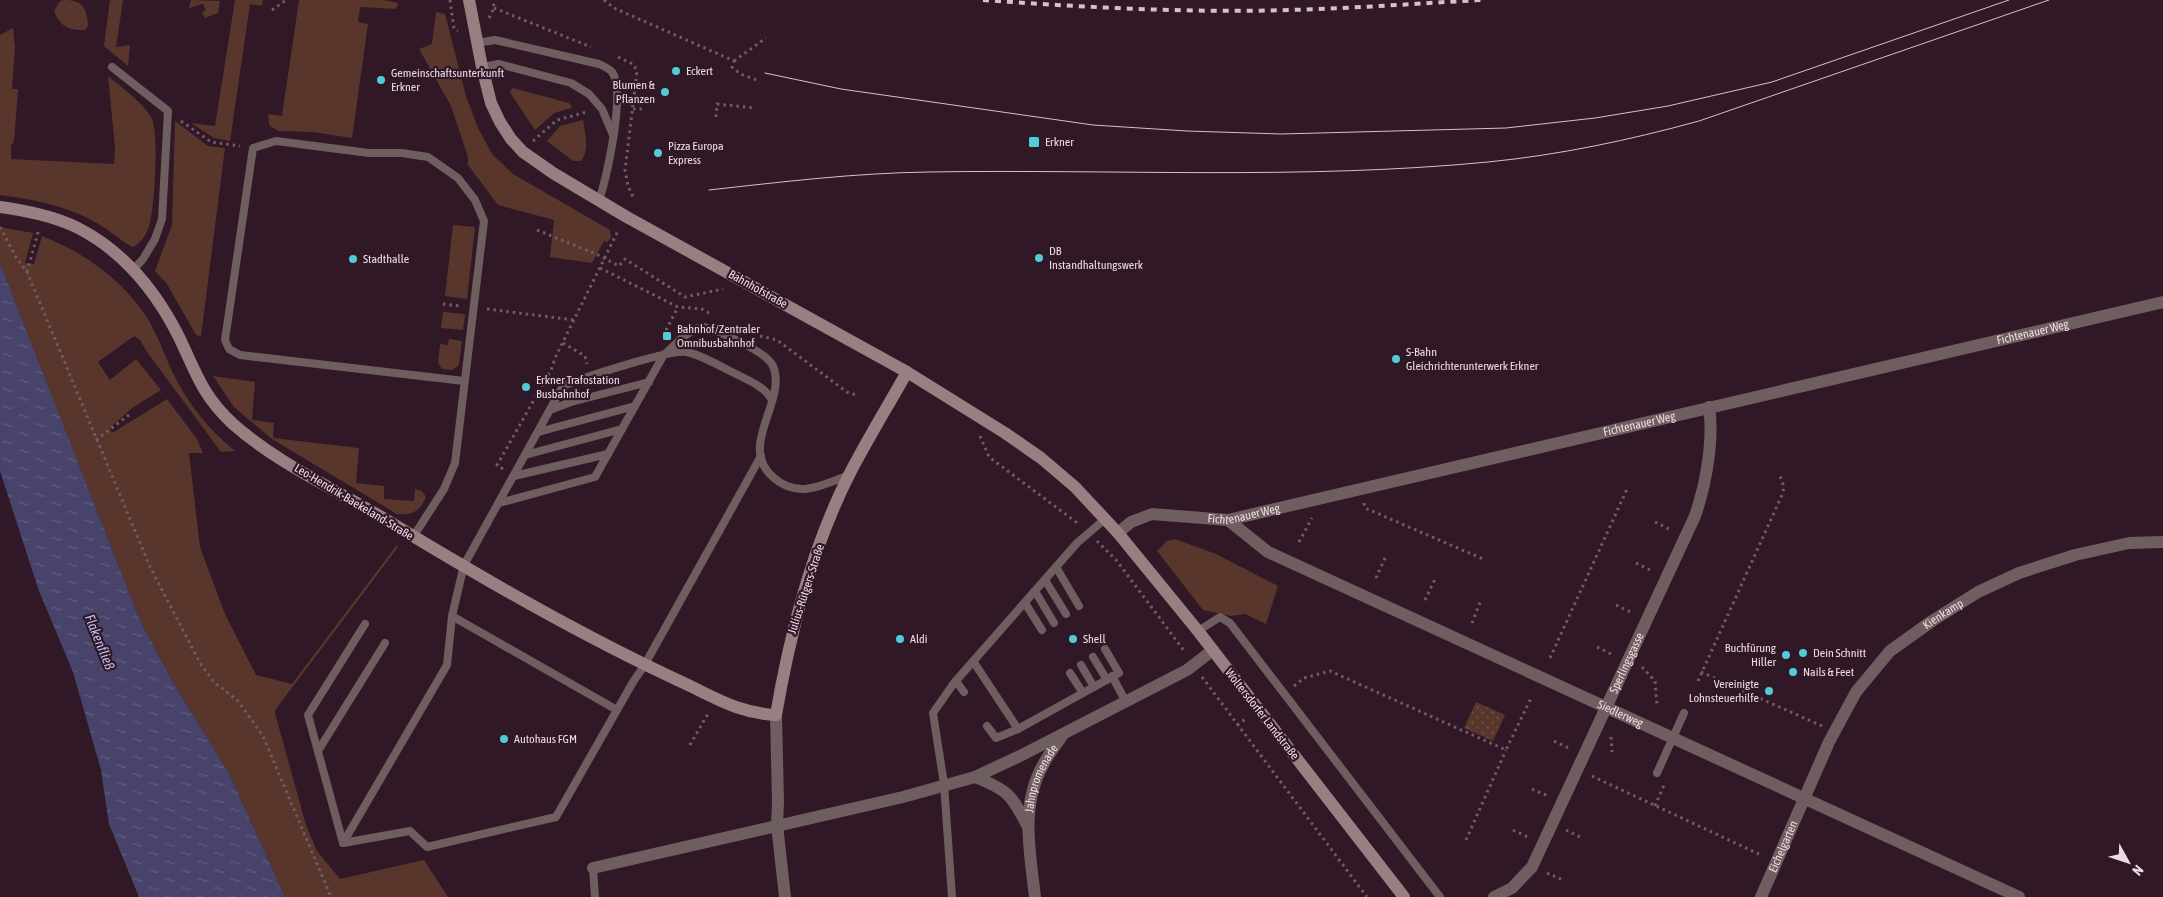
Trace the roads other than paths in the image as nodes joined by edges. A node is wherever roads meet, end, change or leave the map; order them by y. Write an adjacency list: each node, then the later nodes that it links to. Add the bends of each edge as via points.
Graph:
1 (469, 0): 2 (main road, Bahnhofstraße)
2 (477, 43): 4 (main road, Bahnhofstraße); 5 (lane, via 495,40 599,64 612,72 617,84)
3 (112, 67): 8 (lane, via 168,111 162,219 155,239)
4 (482, 67): 5 (lane, via 499,64 571,83 589,94 602,109); 6 (main road, Bahnhofstraße, via 491,103 511,140 538,163)
5 (613, 134): 6 (lane, via 605,184)
6 (599, 200): 11 (main road, Bahnhofstraße)
7 (2, 207): 8 (main road, Leo-Hendrik-Baekeland-Straße, via 45,216 79,229)
8 (133, 270): 29 (main road, Leo-Hendrik-Baekeland-Straße, via 155,294 199,382 228,419 263,448)
9 (2163, 302): 16 (street, Fichtenauer Weg)
10 (663, 356): 13 (lane); 14 (lane, via 687,352 698,356 760,387); 14 (lane, via 695,329 704,327 763,354 776,374); 17 (lane, via 584,377 563,386)
11 (907, 372): 23 (main road, Julius-Rütgers-Straße); 26 (main road, Bahnhofstraße, via 1041,458 1076,487)
12 (464, 382): 12 (lane, via 240,355 229,349 225,340 253,148 276,141 369,153 402,153 428,157 458,178 475,200 484,221); 29 (lane, via 455,463 444,489)
13 (649, 382): 15 (lane); 17 (lane)
14 (772, 400): 22 (lane, via 760,441)
15 (635, 406): 18 (lane); 19 (lane)
16 (1709, 407): 27 (street, Fichtenauer Weg); 57 (street, Sperlingsgasse, via 1711,421 1704,491)
17 (550, 410): 19 (lane)
18 (622, 429): 20 (lane); 21 (lane)
19 (538, 432): 21 (lane)
20 (608, 454): 24 (lane); 25 (lane, via 595,477)
21 (525, 455): 24 (lane)
22 (761, 456): 23 (lane, via 769,474 783,486 798,490 821,486); 48 (lane)
23 (849, 475): 60 (main road, Julius-Rütgers-Straße, via 793,625)
24 (514, 476): 25 (lane)
25 (499, 503): 31 (lane)
26 (1105, 519): 28 (main road, Bahnhofstraße); 32 (lane)
27 (1228, 520): 28 (street, Fichtenauer Weg, via 1152,514 1131,522); 57 (street, Siedlerweg, via 1268,552)
28 (1118, 533): 42 (main road, Woltersdorfer Landstraße)
29 (413, 537): 31 (main road, Leo-Hendrik-Baekeland-Straße)
30 (2163, 542): 69 (street, Kienkamp, via 2129,543 2075,555 2019,573 1978,592 1932,620 1890,651 1856,692)
31 (464, 565): 38 (lane); 48 (main road, Leo-Hendrik-Baekeland-Straße)
32 (1056, 567): 33 (lane); 36 (lane)
33 (1045, 580): 34 (lane); 37 (lane)
34 (1035, 592): 35 (lane); 39 (lane)
35 (1025, 603): 41 (lane); 47 (lane)
36 (1079, 606)
37 (1066, 614)
38 (452, 616): 58 (lane); 72 (lane, via 447,665)
39 (1054, 623)
40 (365, 624): 65 (lane, via 308,715)
41 (1042, 630)
42 (1198, 632): 45 (main road, Woltersdorfer Landstraße); 79 (lane, via 1220,617 1230,623)
43 (385, 643): 65 (lane)
44 (1105, 649): 51 (lane, via 1119,673)
45 (1213, 650): 56 (street, via 1194,665); 78 (main road, Woltersdorfer Landstraße)
46 (1093, 657): 51 (lane)
47 (973, 661): 52 (lane); 62 (lane)
48 (644, 666): 58 (lane); 60 (main road, Leo-Hendrik-Baekeland-Straße, via 743,711)
49 (1081, 666): 53 (lane)
50 (1070, 673): 55 (lane)
51 (1109, 678): 53 (lane); 56 (lane)
52 (956, 681): 54 (lane); 68 (lane, via 933,713)
53 (1094, 687): 55 (lane)
54 (964, 692)
55 (1083, 693): 62 (lane)
56 (1126, 702): 63 (street)
57 (1605, 707): 64 (street, Siedlerweg); 80 (street, Sperlingsgasse, via 1532,867 1512,888)
58 (617, 710): 72 (lane, via 556,817 427,847 410,831)
59 (1684, 713): 64 (lane)
60 (776, 715): 70 (street, Julius-Rütgers-Straße)
61 (987, 726): 62 (lane, via 996,738)
62 (1018, 729)
63 (1064, 734): 67 (street); 71 (street, Jahnpromenade, via 1042,765 1030,799)
64 (1674, 738): 66 (lane); 69 (street, Siedlerweg)
65 (318, 751): 72 (lane)
66 (1658, 773)
67 (975, 777): 68 (street); 71 (street, Jahnpromenade, via 997,786 1016,801)
68 (944, 784): 70 (street, via 902,798); 76 (lane)
69 (1804, 797): 81 (street, Eichelgarten); 82 (street, Siedlerweg)
70 (777, 825): 73 (street); 75 (street, Julius-Rütgers-Straße)
71 (1028, 826): 77 (street, Jahnpromenade)
72 (343, 843)
73 (593, 868): 74 (lane)
74 (595, 897)
75 (785, 897)
76 (952, 897)
77 (1034, 897)
78 (1404, 897)
79 (1440, 897)
80 (1494, 897)
81 (1761, 897)
82 (2019, 897)

